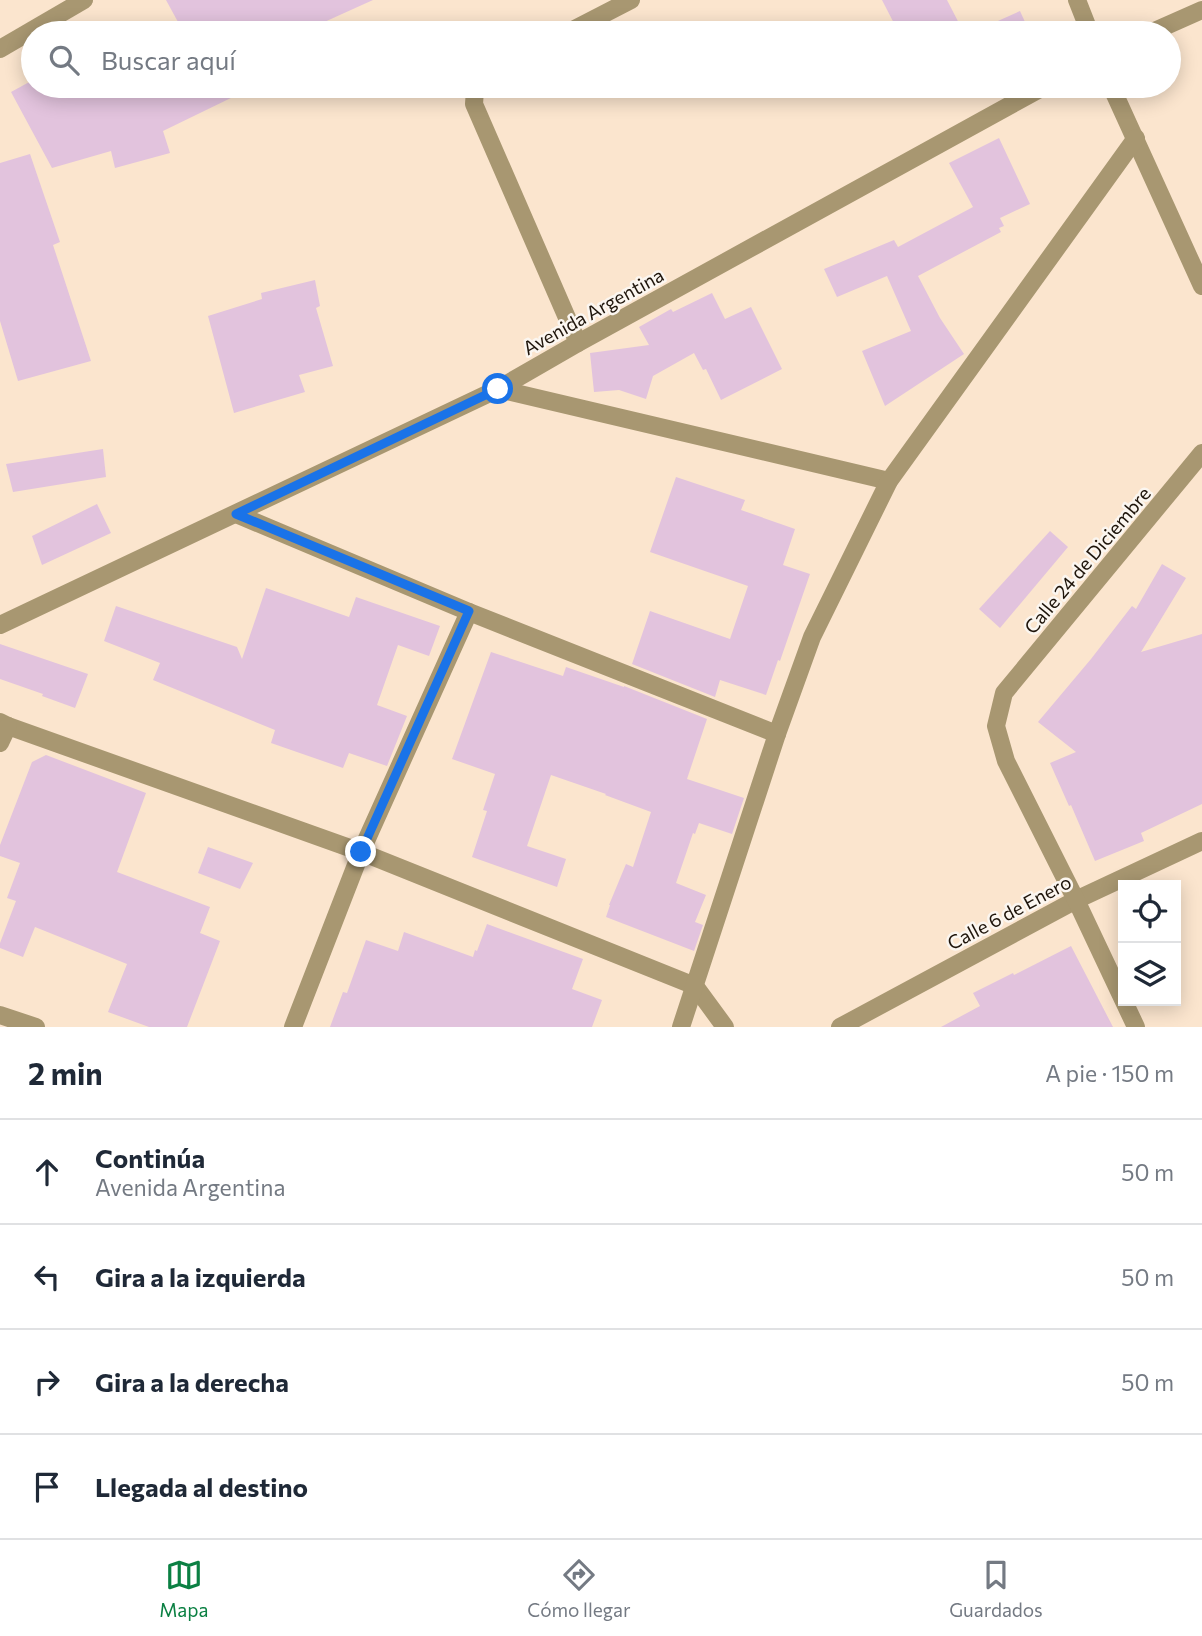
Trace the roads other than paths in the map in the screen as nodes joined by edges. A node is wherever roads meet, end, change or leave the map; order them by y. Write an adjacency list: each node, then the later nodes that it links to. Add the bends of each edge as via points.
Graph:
1 (84, 0): 5 (street)
2 (631, 0): 6 (street)
3 (1077, 0): 7 (street)
4 (1202, 10): 8 (street)
5 (48, 21)
6 (590, 21)
7 (1085, 21)
8 (1177, 21)
9 (21, 37): 10 (street)
10 (0, 49)
11 (474, 98): 16 (street)
12 (1023, 98): 16 (street, Avenida Argentina)
13 (1117, 98): 14 (street)
14 (1136, 138): 15 (street); 19 (street)
15 (1202, 286)
16 (579, 343): 17 (street, Avenida Argentina)
17 (498, 389): 19 (street); 20 (street, Avenida Argentina)
18 (1202, 453): 28 (street, Calle 24 de Diciembre, via 1004,693 996,726 1006,761)
19 (889, 481): 24 (street, via 812,637)
20 (236, 514): 21 (street); 22 (street, Avenida Argentina)
21 (469, 611): 24 (street); 27 (street)
22 (0, 625)
23 (4, 724): 25 (street); 27 (street)
24 (777, 734): 29 (street)
25 (0, 743)
26 (1202, 841): 28 (street, Calle 6 de Enero)
27 (361, 852): 29 (street); 32 (street)
28 (1076, 900): 35 (street, Calle 6 de Enero); 36 (street)
29 (695, 986): 33 (street); 34 (street)
30 (1, 1017): 31 (street)
31 (36, 1027)
32 (293, 1027)
33 (681, 1027)
34 (725, 1027)
35 (840, 1027)
36 (1136, 1027)

